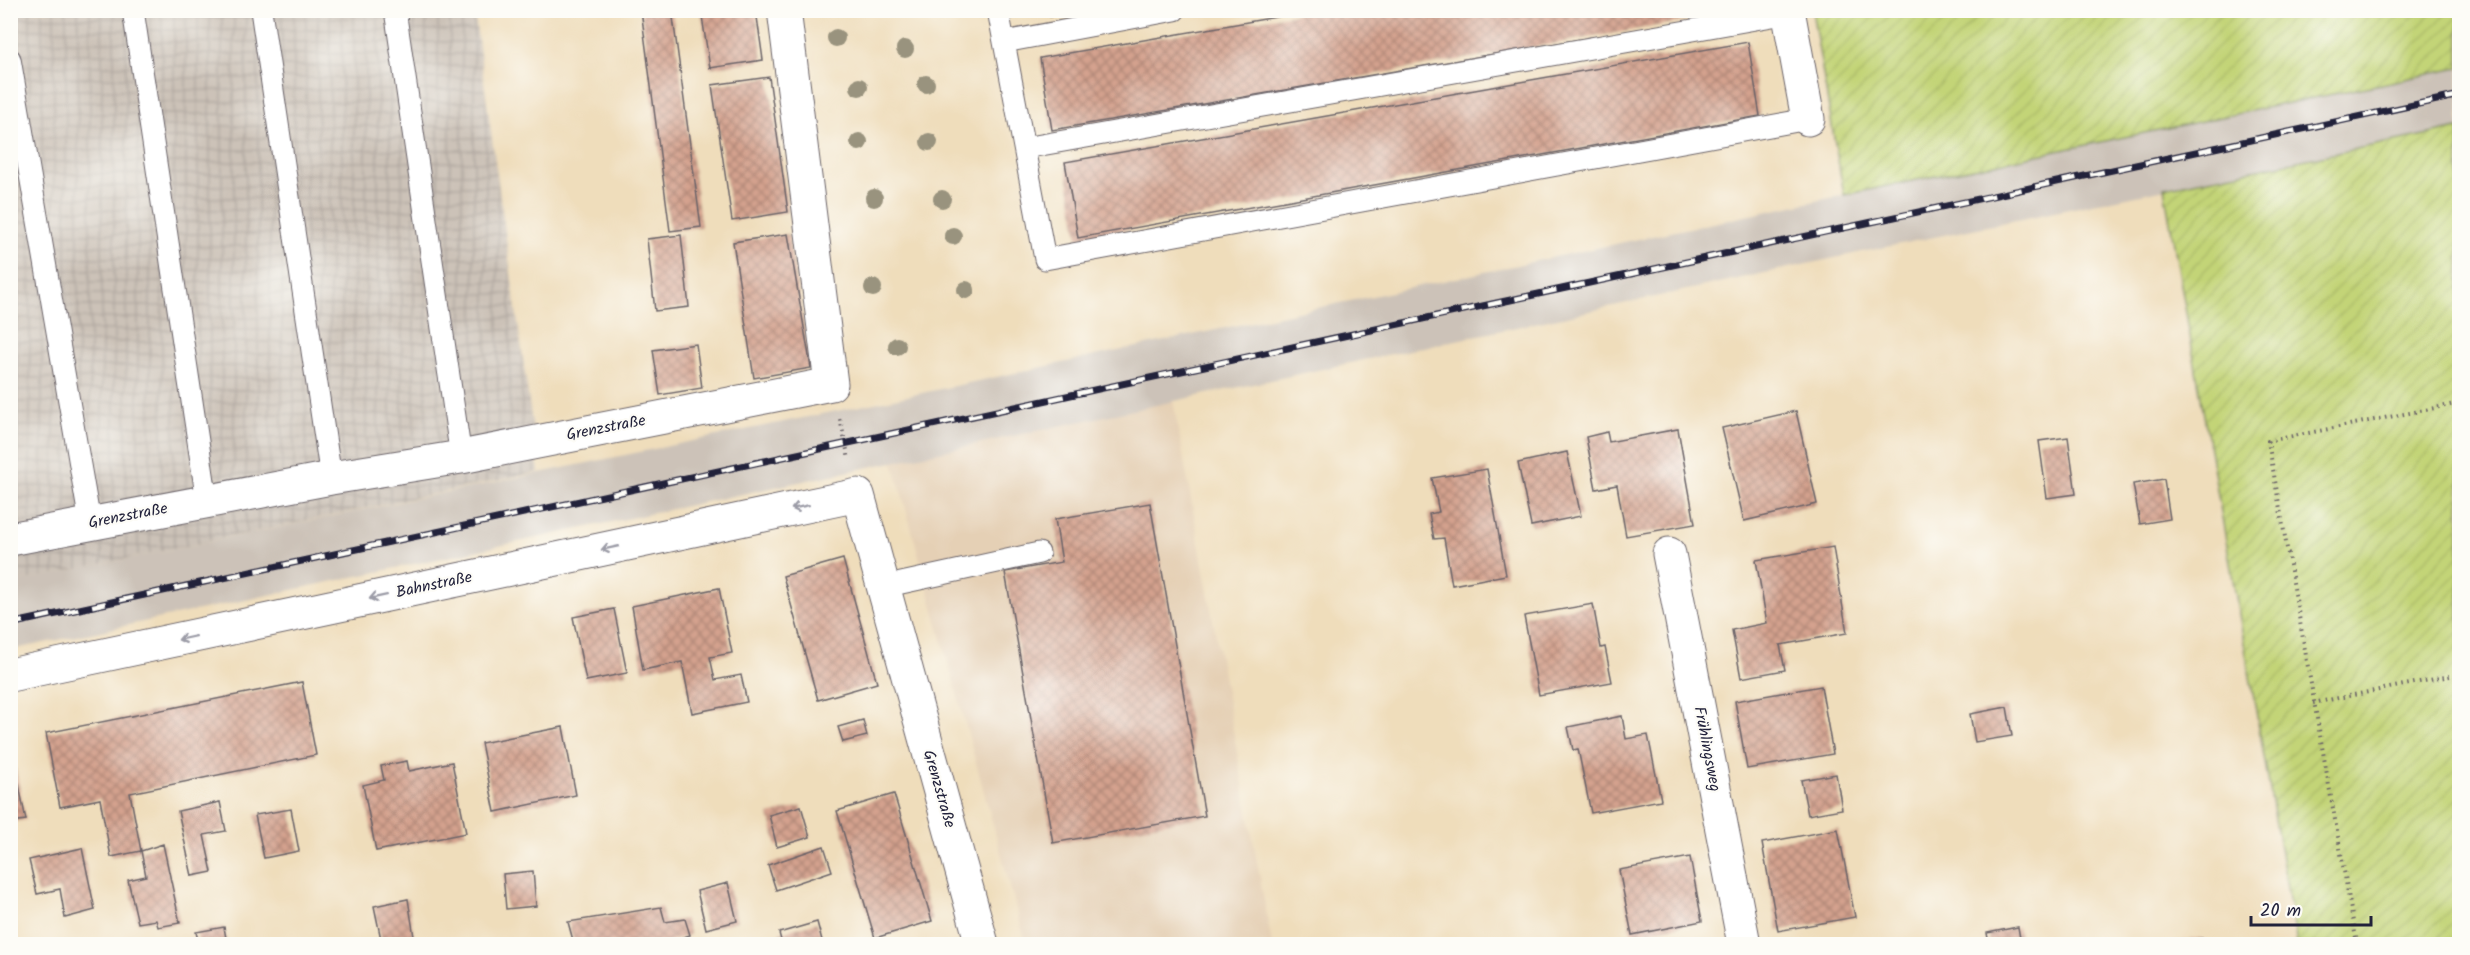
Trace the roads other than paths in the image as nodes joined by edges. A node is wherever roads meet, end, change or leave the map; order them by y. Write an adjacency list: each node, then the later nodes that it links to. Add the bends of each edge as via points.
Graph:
1 (134, 10): 15 (lane)
2 (261, 10): 13 (lane)
3 (395, 10): 12 (lane)
4 (784, 10): 12 (street, Grenzstraße, via 831,384)
5 (998, 10): 8 (lane)
6 (1175, 10): 8 (lane)
7 (1788, 12): 10 (street); 11 (lane)
8 (1004, 42): 11 (lane)
9 (10, 59): 16 (lane)
10 (1808, 119): 11 (lane, via 1045,259)
11 (1024, 148)
12 (461, 456): 13 (street, Grenzstraße)
13 (330, 478): 15 (street, Grenzstraße)
14 (858, 495): 20 (street, Grenzstraße); 21 (street, Bahnstraße, one-way to 21)
15 (207, 501): 16 (street, Grenzstraße)
16 (90, 523): 17 (street, Grenzstraße)
17 (10, 539)
18 (1039, 553): 20 (lane)
19 (1669, 554): 23 (street, Frühlingsweg)
20 (883, 587): 22 (street, Grenzstraße)
21 (10, 675)
22 (982, 945)
23 (1744, 945)

